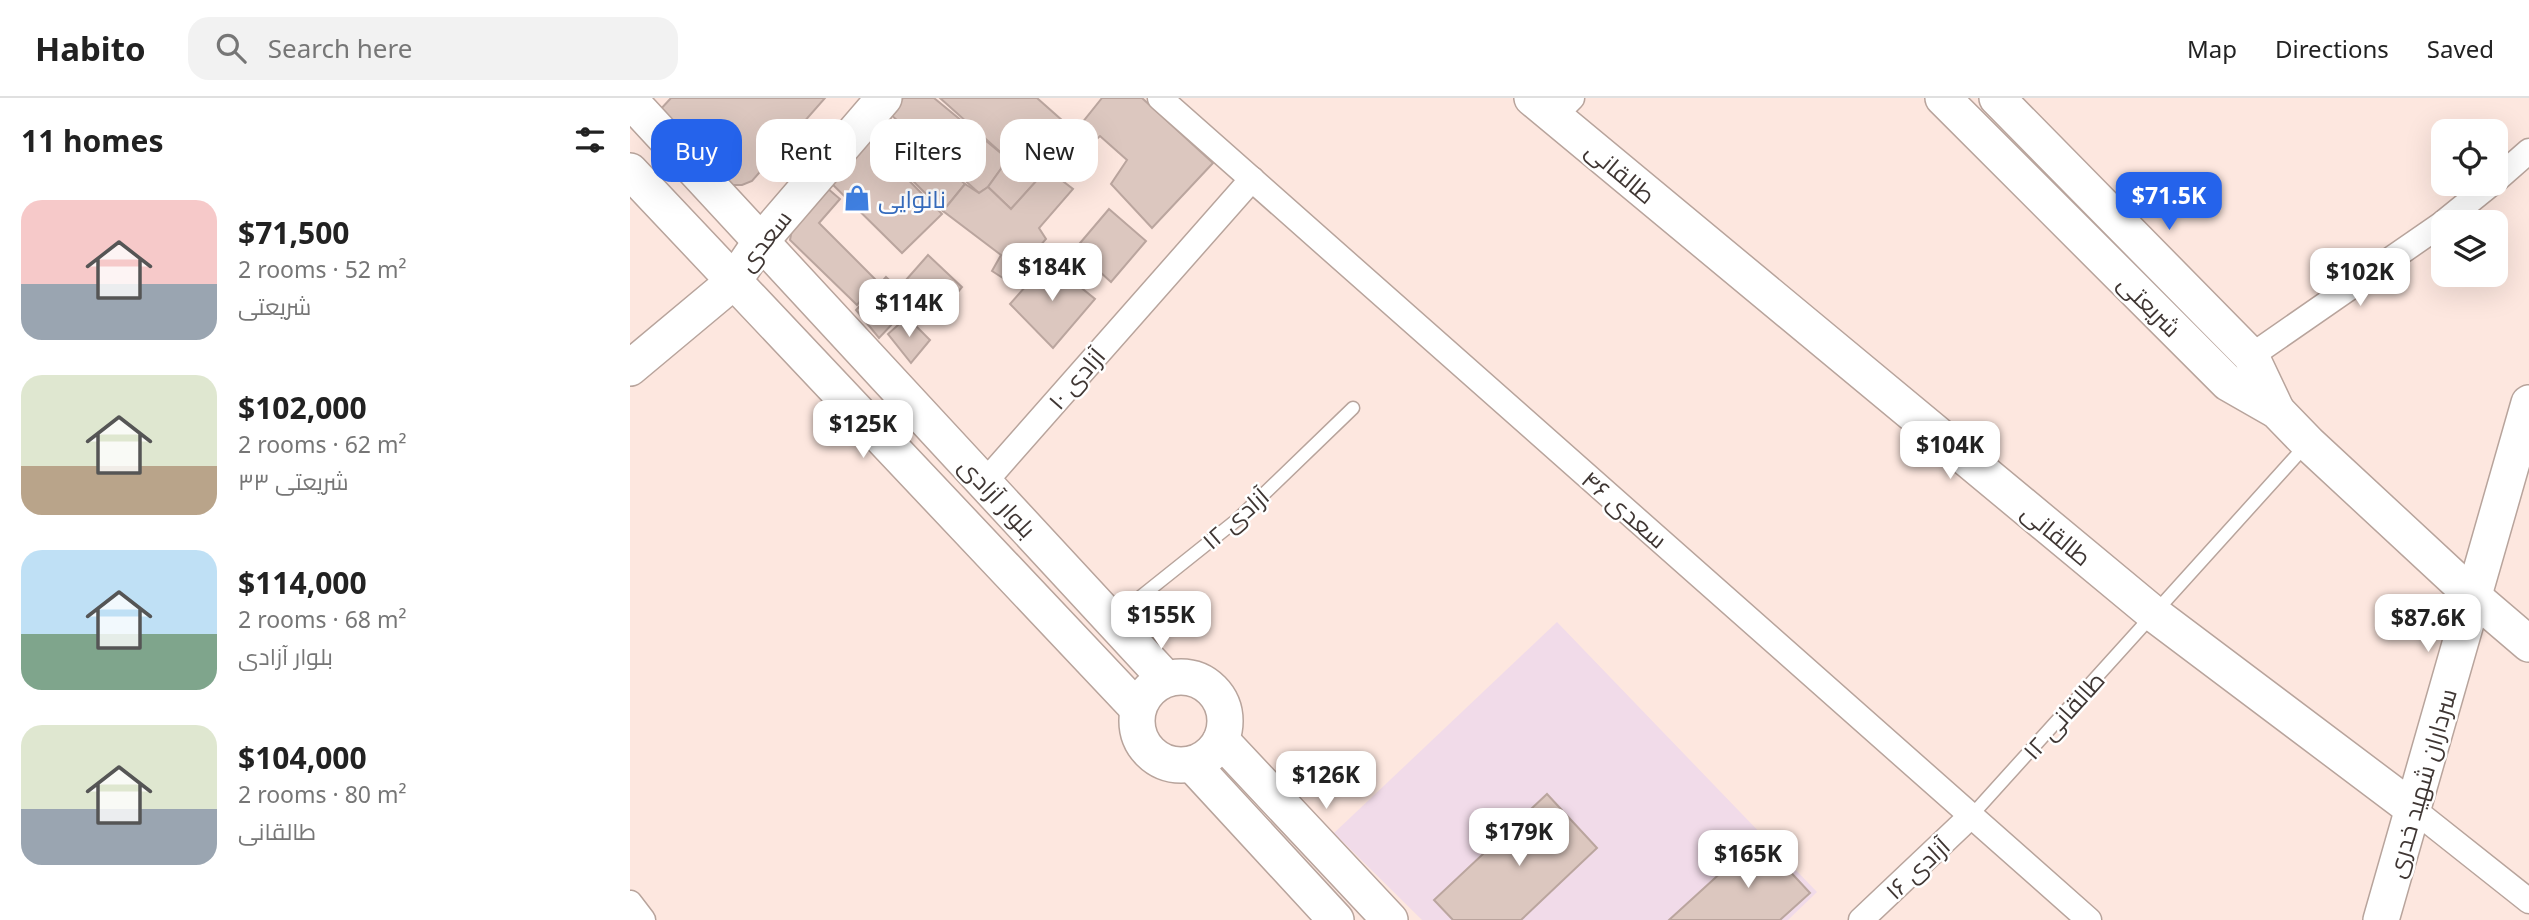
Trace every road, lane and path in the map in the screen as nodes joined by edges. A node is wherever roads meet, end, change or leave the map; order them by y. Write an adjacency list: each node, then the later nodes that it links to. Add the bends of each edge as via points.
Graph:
1 (884, 98): 14 (main road, سعدی)
2 (1160, 98): 10 (street, سعدی ۴۶)
3 (1943, 98): 20 (main road, شریعتی, via 2228,383)
4 (1997, 98): 16 (main road, شریعتی)
5 (630, 100): 14 (main road, بلوار آزادی)
6 (1553, 104): 24 (main road, طالقانی)
7 (2529, 151): 8 (street)
8 (2508, 169)
9 (630, 171): 15 (main road, بلوار آزادی)
10 (1252, 179): 22 (street, آزادی ۱۰); 32 (street, سعدی ۴۶)
11 (2477, 196): 12 (street)
12 (2460, 210)
13 (2431, 231): 16 (street)
14 (761, 241): 15 (main road, سعدی); 22 (main road, بلوار آزادی)
15 (733, 282): 17 (main road, سعدی); 28 (main road, بلوار آزادی)
16 (2251, 356): 20 (main road, شریعتی)
17 (630, 368)
18 (2529, 403): 23 (main road, سرداران شهید خدری)
19 (1353, 408): 25 (lane, آزادی ۱۲, via 1238,519)
20 (2277, 411): 21 (main road, شریعتی)
21 (2308, 443): 23 (main road, شریعتی); 24 (lane, طالقانی ۱۲)
22 (984, 482): 25 (main road, بلوار آزادی)
23 (2474, 597): 26 (main road, شریعتی); 31 (main road, سرداران شهید خدری)
24 (2154, 614): 31 (main road, طالقانی); 32 (lane, طالقانی ۱۲)
25 (1110, 621): 27 (main road, بلوار آزادی)
26 (2529, 644)
27 (1166, 679): 28 (main road, via 1153,686); 29 (main road, via 1186,677 1215,693 1223,709)
28 (1138, 709): 30 (main road, via 1138,733 1146,748 1175,765)
29 (1221, 740): 30 (main road, via 1208,756); 37 (main road)
30 (1192, 764): 36 (main road)
31 (2413, 809): 33 (street, طالقانی); 40 (main road, سرداران شهید خدری)
32 (1972, 815): 38 (street, آزادی ۱۶); 39 (street, سعدی ۴۶)
33 (2529, 901)
34 (630, 903): 35 (street)
35 (643, 920)
36 (1336, 920)
37 (1390, 920)
38 (1861, 920)
39 (2089, 920)
40 (2381, 920)

